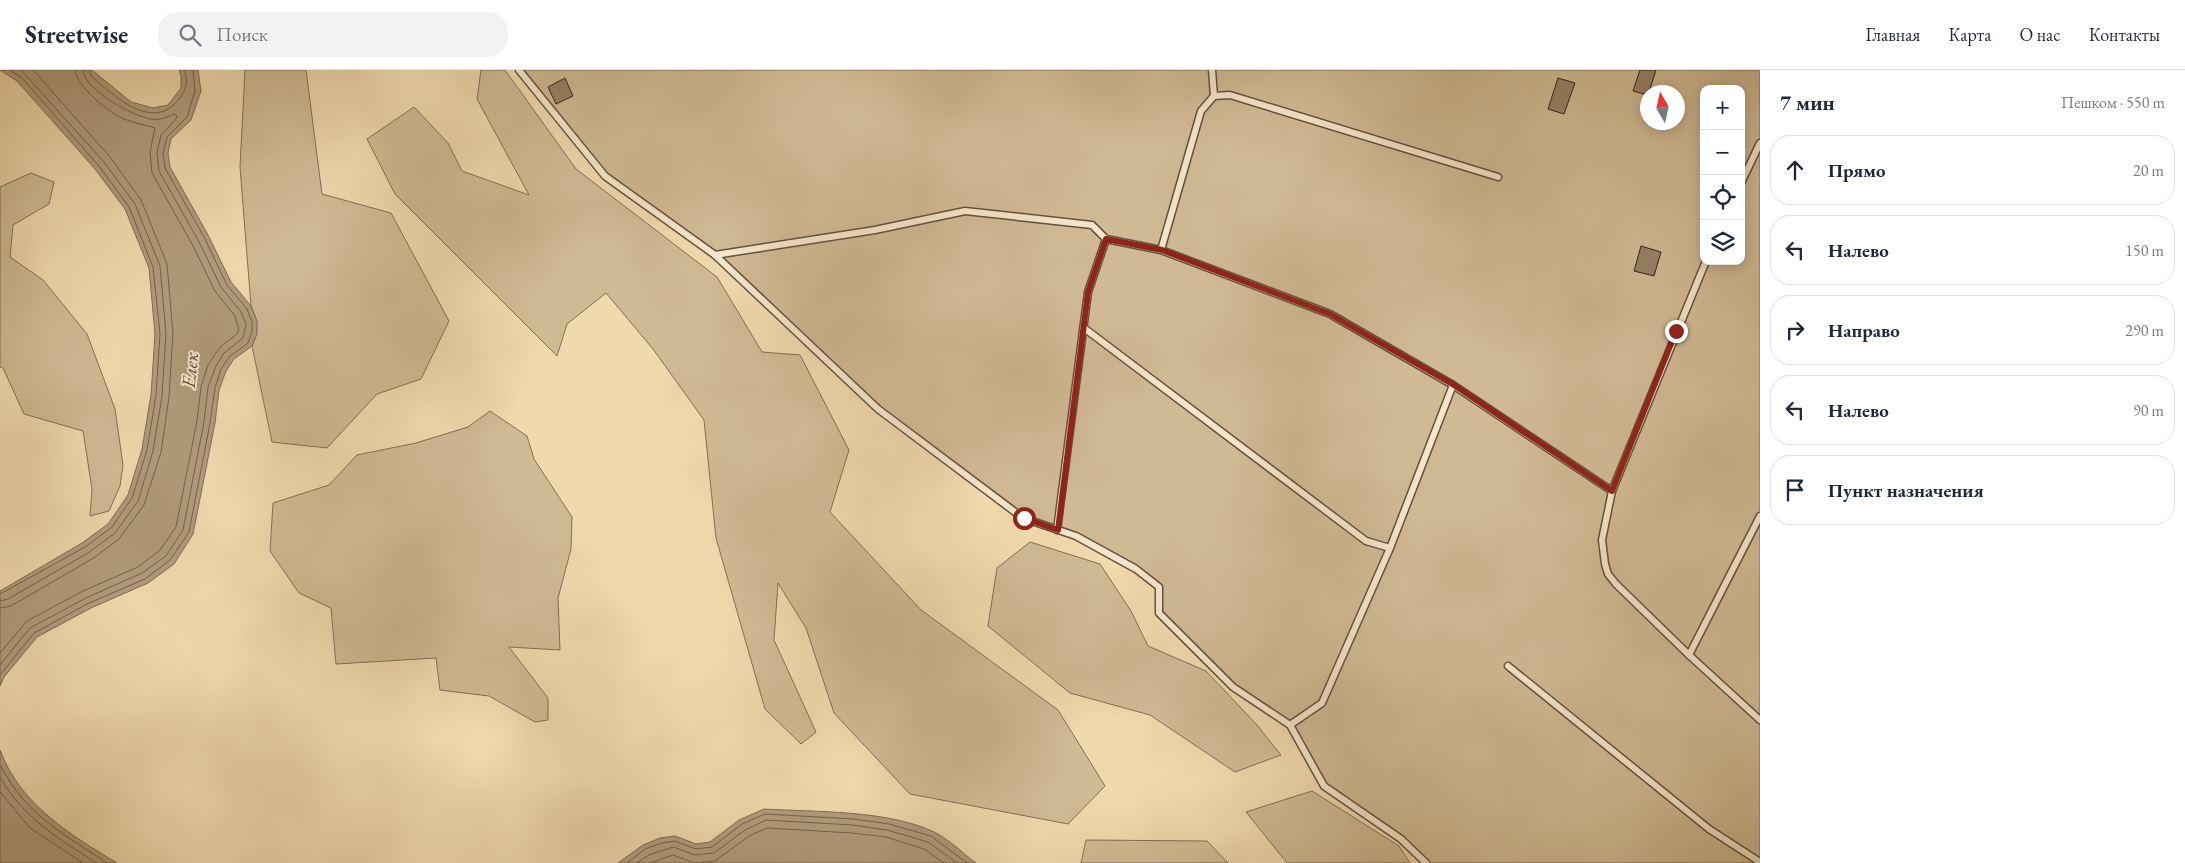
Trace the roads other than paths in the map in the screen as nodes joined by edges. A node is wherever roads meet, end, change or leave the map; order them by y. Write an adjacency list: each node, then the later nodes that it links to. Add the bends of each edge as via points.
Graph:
1 (518, 70): 9 (lane, via 605,176)
2 (1212, 70): 3 (lane)
3 (1214, 96): 6 (lane, via 1230,95); 8 (lane, via 1201,111)
4 (1760, 143): 5 (lane)
5 (1745, 175)
6 (1498, 177)
7 (1106, 239): 8 (lane); 9 (lane, via 1092,225 965,211 875,230); 11 (lane, via 1088,292)
8 (1162, 250): 12 (lane, via 1330,314)
9 (714, 255): 15 (lane, via 878,409 1024,518)
10 (1704, 265): 13 (lane)
11 (1084, 328): 15 (lane); 16 (lane, via 1366,541)
12 (1454, 385): 13 (lane); 16 (lane)
13 (1612, 491): 17 (lane, via 1602,540 1608,574)
14 (1760, 516): 17 (lane)
15 (1058, 530): 20 (lane, via 1076,536 1136,569 1159,587 1159,613 1234,688)
16 (1390, 548): 20 (lane, via 1322,703)
17 (1689, 655): 19 (lane)
18 (1508, 666): 21 (lane, via 1709,830)
19 (1760, 720)
20 (1290, 725): 22 (lane, via 1324,786 1401,839)
21 (1760, 862)
22 (1426, 863)

